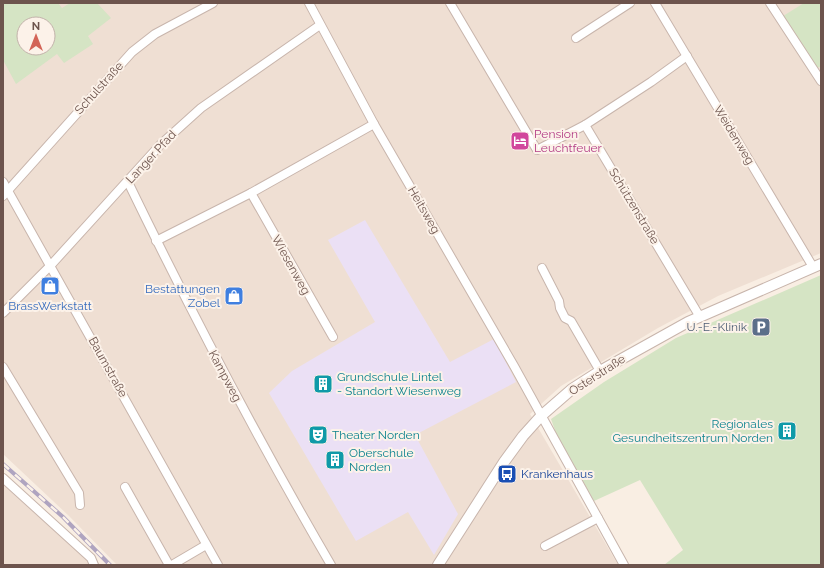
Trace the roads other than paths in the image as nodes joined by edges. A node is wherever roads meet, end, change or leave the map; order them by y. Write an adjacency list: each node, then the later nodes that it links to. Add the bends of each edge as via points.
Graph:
1 (213, 3): 15 (street, Schulstraße, via 155,34 132,52)
2 (309, 3): 7 (street, Heitsweg)
3 (450, 3): 12 (street, via 537,150)
4 (630, 3): 8 (street)
5 (655, 3): 9 (street, Weidenweg)
6 (770, 3): 10 (street)
7 (320, 25): 11 (street, Heitsweg); 14 (street, Langer Pfad, via 201,108 160,145)
8 (576, 38)
9 (687, 56): 12 (street); 19 (street, Weidenweg)
10 (821, 81)
11 (374, 124): 16 (street); 26 (street, Heitsweg)
12 (585, 125): 22 (street, Schützenstraße)
13 (3, 182): 15 (street, Baumstraße)
14 (128, 182): 17 (street, Kampweg); 18 (street, Langer Pfad)
15 (5, 193): 18 (street, Baumstraße)
16 (251, 193): 17 (street); 23 (street, Wiesenweg)
17 (156, 241): 36 (street, Kampweg, via 219,366)
18 (51, 265): 21 (street, Langer Pfad); 31 (street, Baumstraße)
19 (817, 266): 22 (street, Osterstraße)
20 (542, 268): 25 (street, via 565,318 571,321)
21 (3, 313)
22 (700, 317): 25 (street, Osterstraße)
23 (332, 337)
24 (3, 367): 29 (street, via 79,493)
25 (600, 371): 26 (street, Osterstraße, via 572,389)
26 (541, 416): 30 (street, Heitsweg); 37 (street, Osterstraße, via 504,462)
27 (3, 478): 33 (street, via 91,558)
28 (125, 487): 34 (street)
29 (80, 506)
30 (598, 518): 32 (street); 38 (street, Heitsweg)
31 (206, 545): 34 (street); 35 (street, Baumstraße)
32 (546, 546)
33 (94, 565)
34 (170, 565)
35 (218, 565)
36 (332, 565)
37 (438, 565)
38 (624, 565)

